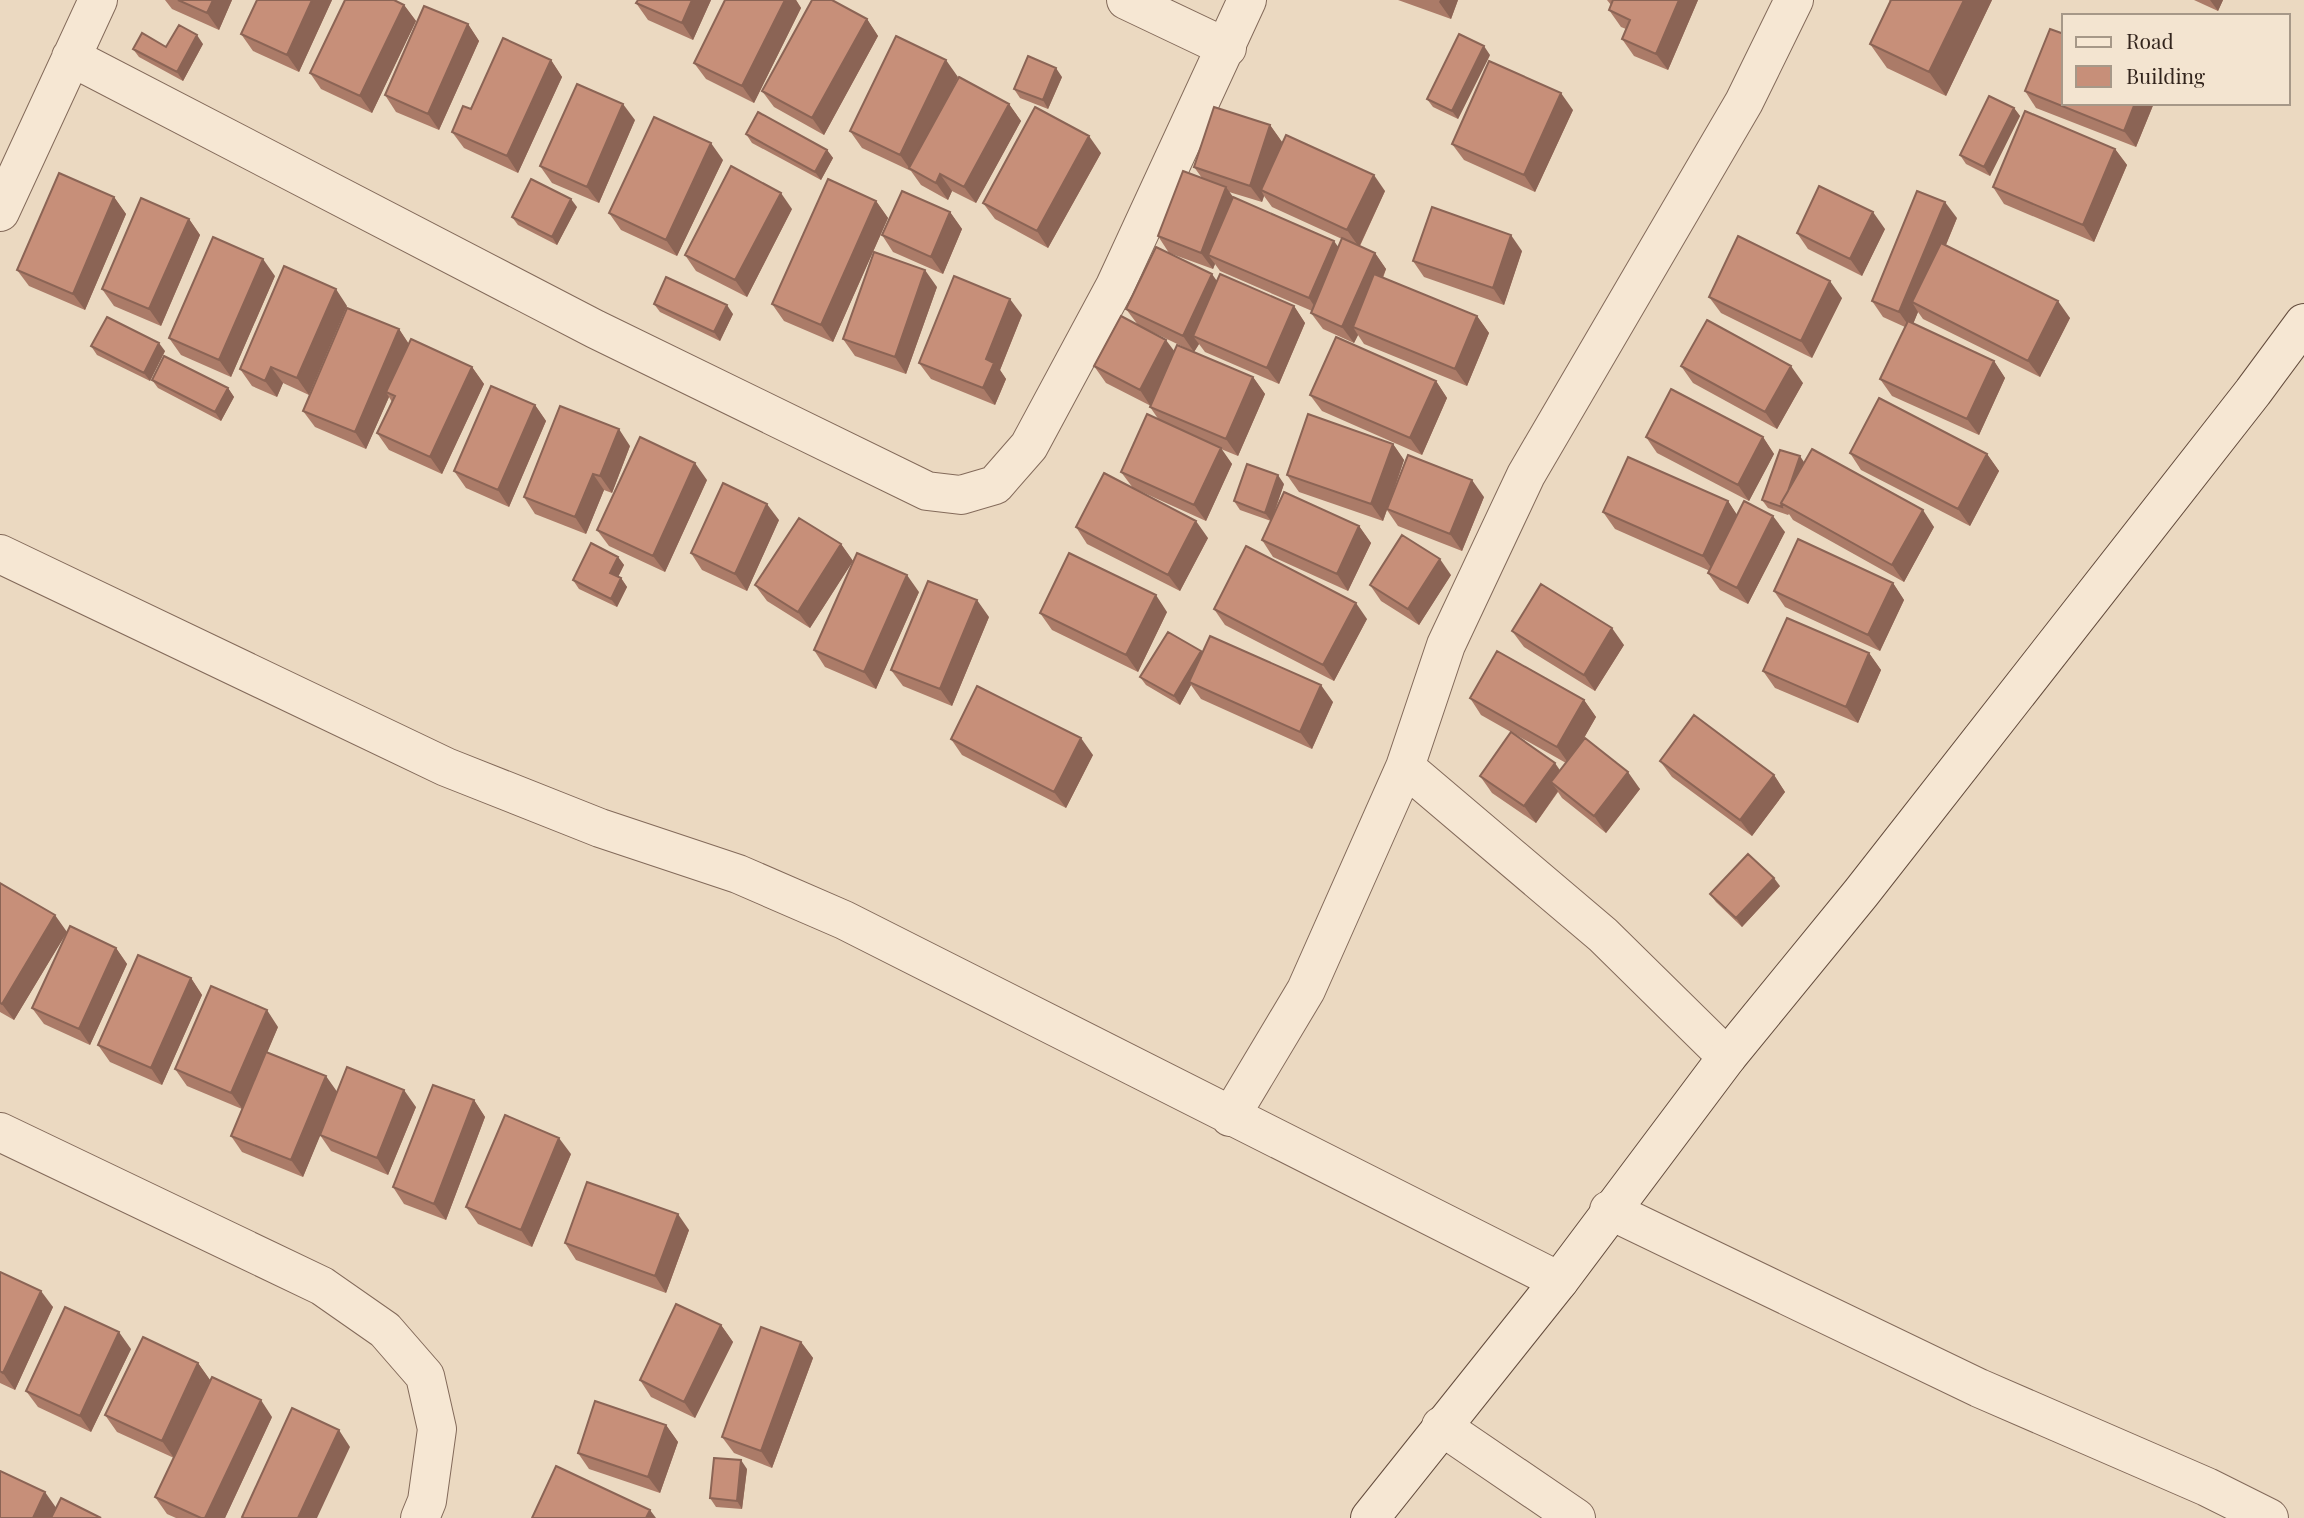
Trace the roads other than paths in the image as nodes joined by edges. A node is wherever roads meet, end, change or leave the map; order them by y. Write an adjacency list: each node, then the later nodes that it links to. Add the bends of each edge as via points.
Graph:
1 (98, 0): 6 (street)
2 (1126, 0): 5 (street)
3 (1247, 0): 5 (street)
4 (1794, 0): 10 (street, via 1744,103 1526,475 1446,645)
5 (1227, 48): 6 (street, via 1115,286 1029,446 995,485 961,495 926,491 596,329)
6 (71, 57): 7 (street)
7 (0, 212)
8 (2304, 323): 11 (street, via 1878,872)
9 (0, 554): 12 (street, via 446,767 600,828 738,874 844,920)
10 (1405, 766): 11 (street, via 1603,935); 12 (street, via 1306,990)
11 (1727, 1057): 14 (street)
12 (1230, 1118): 15 (street)
13 (0, 1132): 17 (street, via 322,1286 385,1330 425,1376 437,1429 427,1501)
14 (1609, 1210): 15 (street); 20 (street, via 1979,1388)
15 (1559, 1281): 16 (street)
16 (1441, 1426): 18 (street); 19 (street)
17 (420, 1518)
18 (1370, 1518)
19 (1576, 1518)
20 (2269, 1518)

